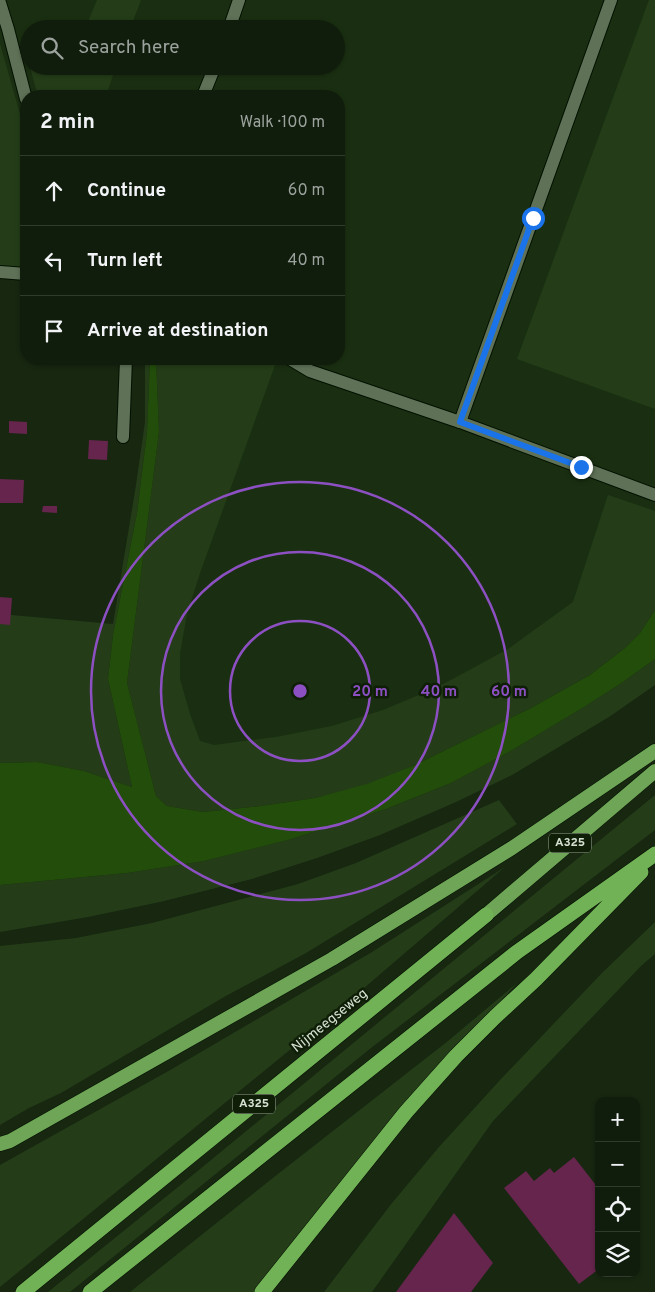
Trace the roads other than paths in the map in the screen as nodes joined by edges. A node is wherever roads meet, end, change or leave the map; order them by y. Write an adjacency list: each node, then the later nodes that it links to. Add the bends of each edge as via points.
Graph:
1 (239, 0): 4 (street)
2 (611, 0): 14 (street)
3 (0, 3): 5 (street)
4 (232, 20)
5 (20, 75)
6 (20, 75): 8 (street)
7 (211, 75): 9 (street)
8 (24, 90)
9 (205, 90)
10 (0, 272): 11 (street)
11 (20, 274)
12 (126, 365): 15 (street)
13 (300, 365): 14 (street)
14 (460, 422): 16 (street)
15 (124, 438)
16 (655, 495)
17 (655, 751): 22 (highway, A325, via 512,848 332,959)
18 (655, 772): 21 (highway, Nijmeegseweg / A325)
19 (655, 854): 24 (highway, via 517,952)
20 (655, 858): 25 (highway, via 450,1063 406,1112)
21 (486, 915): 23 (highway, Nijmeegseweg / A325)
22 (0, 1144)
23 (23, 1292)
24 (90, 1292)
25 (262, 1292)

